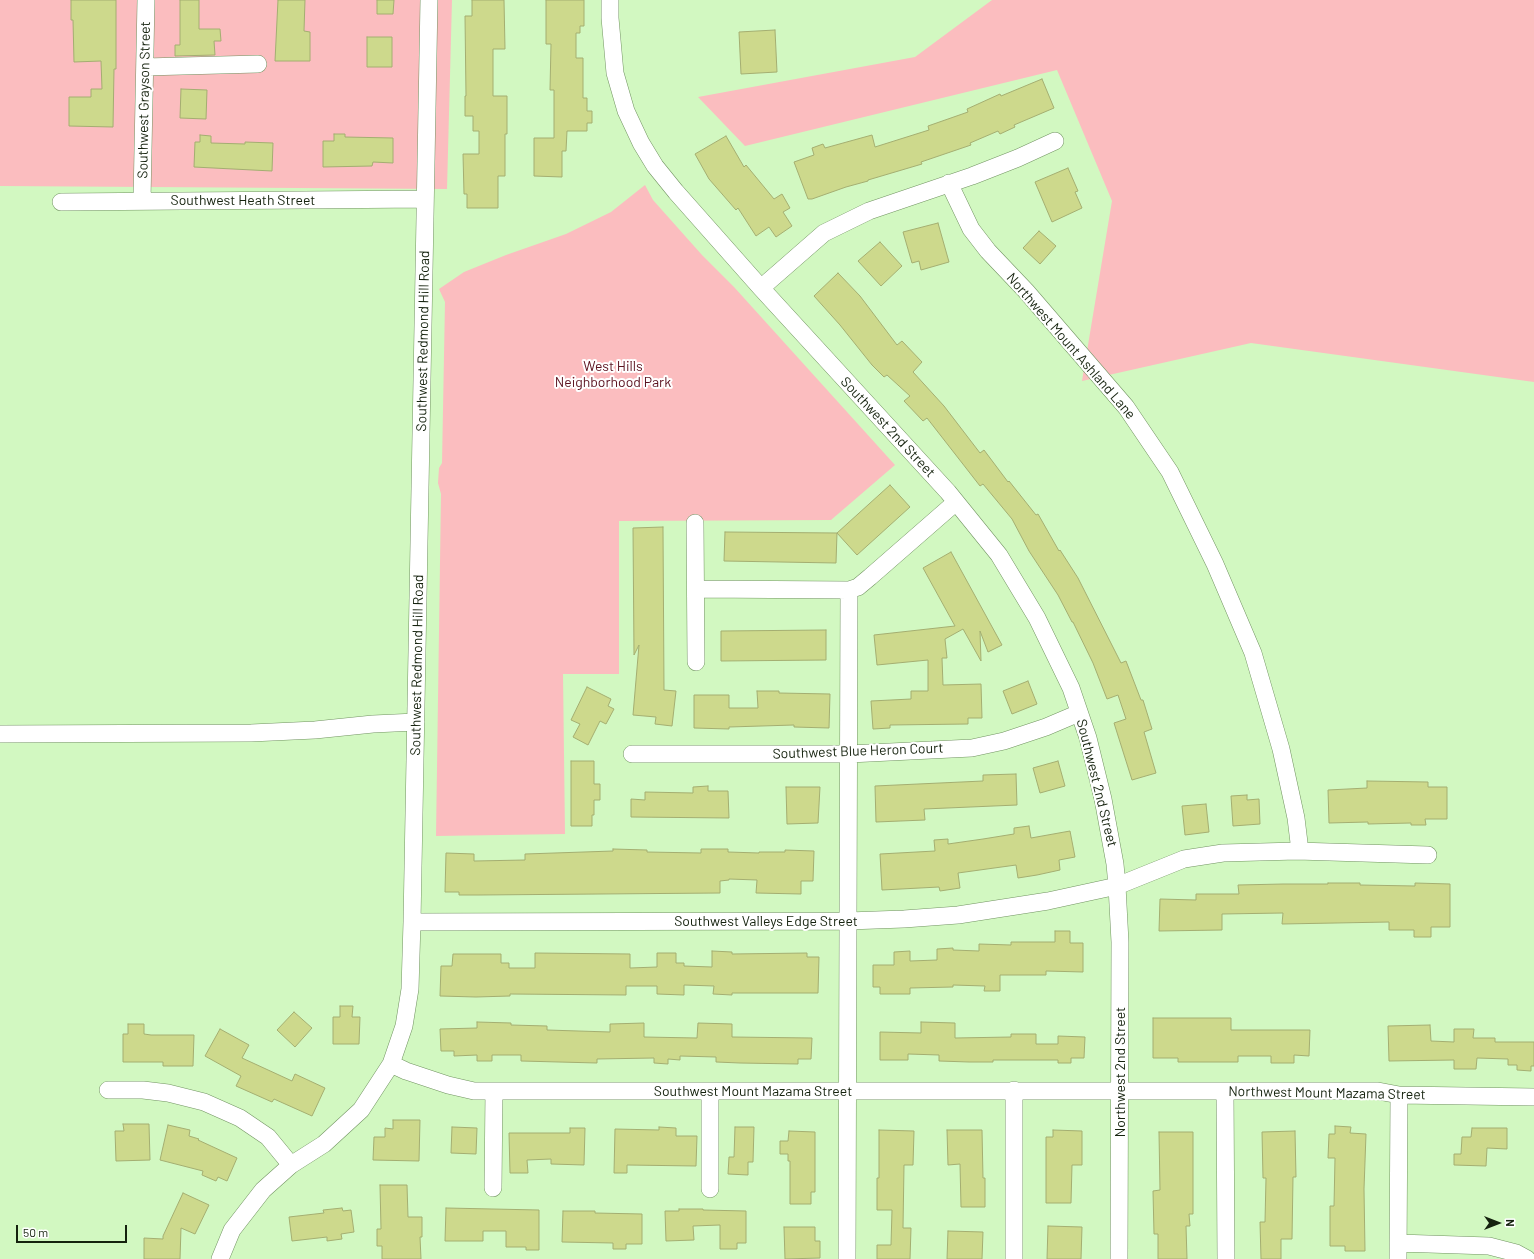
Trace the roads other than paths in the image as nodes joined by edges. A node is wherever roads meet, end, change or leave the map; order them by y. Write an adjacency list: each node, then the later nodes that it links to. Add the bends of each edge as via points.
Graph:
1 (146, 0): 5 (street, Southwest Grayson Street)
2 (429, 0): 8 (street, Southwest Redmond Hill Road)
3 (610, 0): 11 (street, Southwest 2nd Street, via 615,73 626,111 642,143 655,166 676,192)
4 (258, 64): 5 (street)
5 (145, 67): 9 (street, Southwest Grayson Street)
6 (1054, 141): 7 (street, via 1018,158)
7 (949, 183): 11 (street, via 868,211 824,233); 22 (street, Northwest Mount Ashland Lane, via 972,229 988,251 1126,406 1170,472 1216,564 1253,653 1283,756)
8 (426, 199): 9 (street, Southwest Heath Street); 18 (street, Southwest Redmond Hill Road)
9 (142, 200): 10 (street, Southwest Heath Street)
10 (61, 202)
11 (761, 288): 12 (street, Southwest 2nd Street)
12 (956, 502): 15 (street, via 858,587); 17 (street, Southwest 2nd Street, via 999,555 1037,618)
13 (695, 523): 14 (street)
14 (696, 589): 15 (street); 16 (street)
15 (849, 590): 21 (street)
16 (696, 662)
17 (1079, 713): 21 (street, Southwest Blue Heron Court, via 1004,741 972,748); 24 (street, Southwest 2nd Street, via 1103,799 1116,864)
18 (416, 722): 19 (street, via 251,733); 26 (street, Southwest Redmond Hill Road)
19 (0, 734)
20 (632, 754): 21 (street, Southwest Blue Heron Court)
21 (849, 754): 25 (street)
22 (1300, 851): 23 (street, Southwest Valleys Edge Street); 24 (street, Southwest Valleys Edge Street, via 1223,853 1184,859)
23 (1428, 855)
24 (1117, 886): 25 (street, Southwest Valleys Edge Street, via 1048,901 958,915); 30 (street, Northwest 2nd Street, via 1120,942)
25 (848, 921): 26 (street, Southwest Valleys Edge Street); 33 (street)
26 (412, 922): 27 (street, Southwest Redmond Hill Road, via 410,989 404,1026)
27 (391, 1064): 31 (street, Southwest Mount Mazama Street, via 406,1072 448,1085 474,1091); 37 (street, Southwest Redmond Hill Road, via 361,1110 324,1144)
28 (108, 1090): 37 (street, via 168,1093 204,1102 240,1118 268,1137)
29 (1014, 1090): 30 (street, Southwest Mount Mazama Street); 33 (street, Southwest Mount Mazama Street); 43 (street)
30 (1120, 1090): 34 (street, Northwest Mount Mazama Street); 44 (street, Northwest 2nd Street)
31 (494, 1091): 32 (street, Southwest Mount Mazama Street); 38 (street)
32 (710, 1091): 33 (street, Southwest Mount Mazama Street); 39 (street)
33 (847, 1091): 42 (street)
34 (1225, 1091): 35 (street, Northwest Mount Mazama Street, via 1378,1091); 45 (street)
35 (1399, 1095): 36 (street, Northwest Mount Mazama Street); 40 (street)
36 (1534, 1097)
37 (291, 1165): 41 (street, Southwest Redmond Hill Road, via 263,1190 232,1230)
38 (493, 1188)
39 (710, 1189)
40 (1398, 1251): 46 (street, via 1490,1246 1516,1253)
41 (220, 1259)
42 (847, 1259)
43 (1014, 1259)
44 (1118, 1259)
45 (1226, 1259)
46 (1527, 1259)

